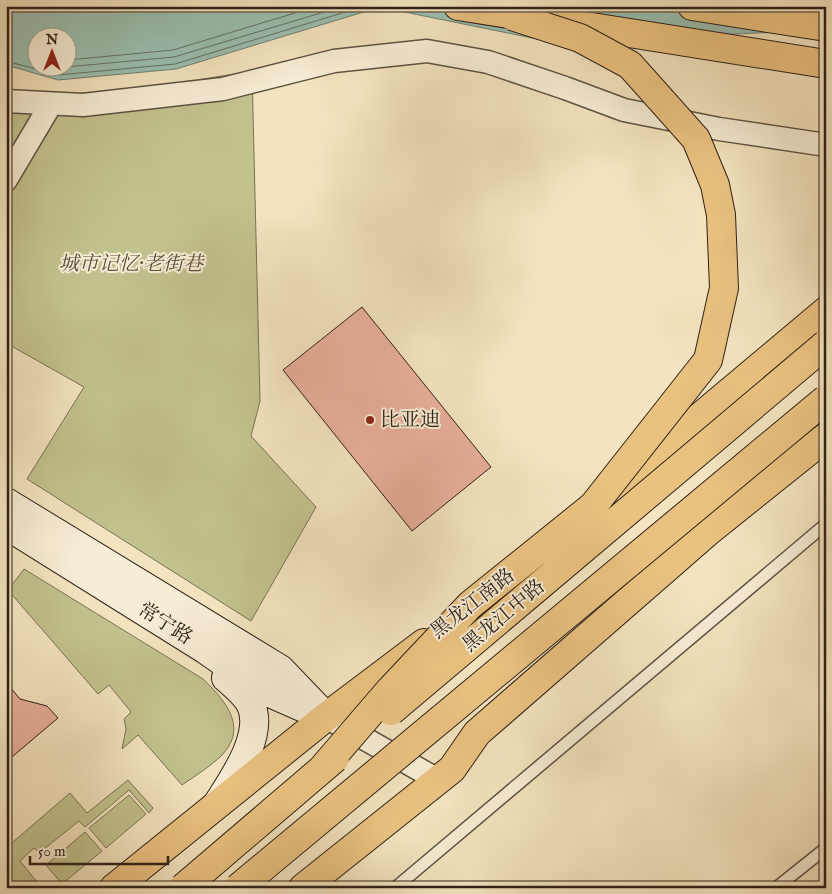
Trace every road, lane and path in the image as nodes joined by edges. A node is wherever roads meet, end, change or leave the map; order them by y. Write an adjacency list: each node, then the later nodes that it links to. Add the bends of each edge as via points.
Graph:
1 (458, 6): 3 (highway)
2 (692, 6): 4 (highway)
3 (512, 16): 5 (highway, bridge); 16 (highway, bridge, via 580,38 630,66 696,139 715,185 721,215 724,288 708,360)
4 (826, 27)
5 (826, 64)
6 (6, 101): 7 (street)
7 (52, 104): 8 (street, via 82,105 223,89 334,62 427,51 488,62 624,110 719,129); 9 (street)
8 (826, 145)
9 (6, 180)
10 (826, 297): 16 (highway, bridge, via 752,356)
11 (826, 311): 20 (highway, 黑龙江南路, via 476,605)
12 (826, 344): 21 (highway, 黑龙江中路, bridge)
13 (826, 399): 27 (highway, 黑龙江中路, bridge)
14 (825, 440): 22 (highway, via 710,530 477,733 452,769)
15 (6, 502): 20 (main road, 常宁路, via 280,669)
16 (592, 506): 21 (highway, bridge, via 470,605)
17 (826, 524): 29 (lane)
18 (6, 525): 19 (main road, 常宁路)
19 (206, 650): 20 (main road, 常宁路, via 263,690); 23 (main road, via 250,704 254,720 243,762)
20 (326, 717): 22 (street); 23 (highway, 黑龙江南路)
21 (322, 769): 26 (highway, 黑龙江中路, bridge)
22 (438, 780): 28 (highway)
23 (217, 804): 25 (highway, 黑龙江南路)
24 (826, 848): 30 (lane)
25 (114, 888)
26 (183, 888)
27 (238, 888)
28 (303, 888)
29 (395, 888)
30 (776, 888)

